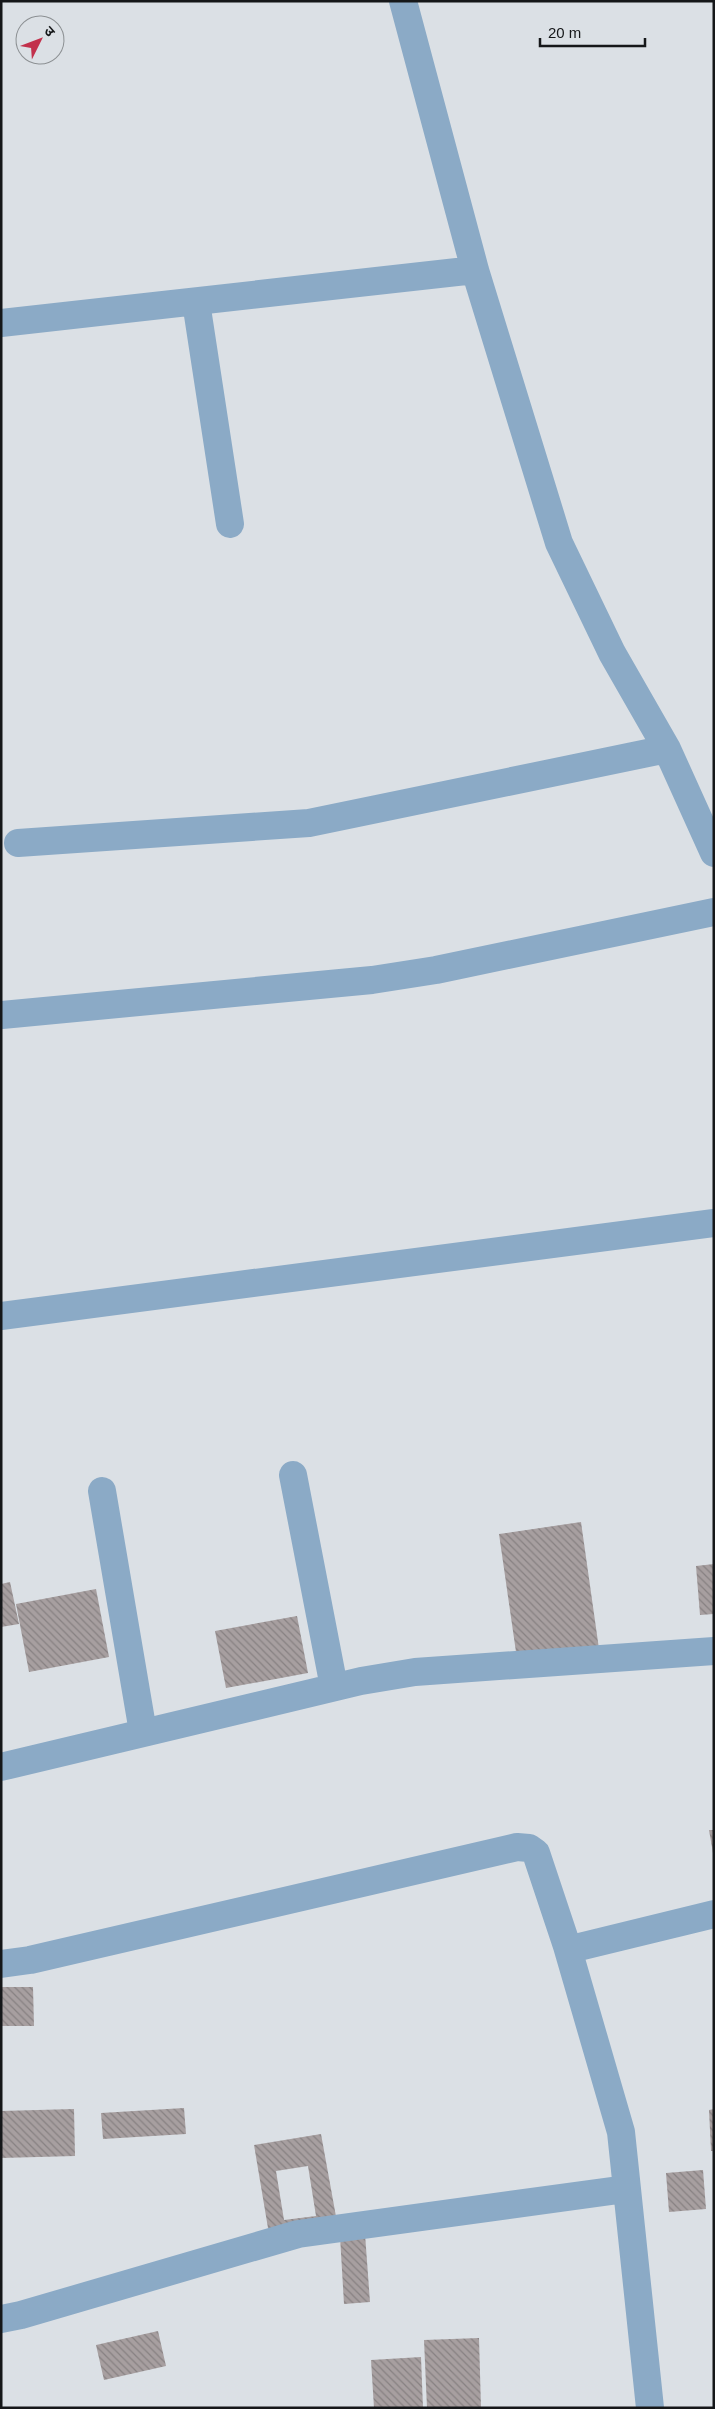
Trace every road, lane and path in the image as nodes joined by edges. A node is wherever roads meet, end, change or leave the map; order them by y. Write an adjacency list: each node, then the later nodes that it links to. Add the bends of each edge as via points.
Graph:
1 (403, 1): 2 (street)
2 (475, 270): 3 (street); 6 (street, via 559,542 612,653)
3 (196, 302): 4 (street); 5 (street)
4 (1, 324)
5 (230, 524)
6 (667, 749): 7 (street, via 309,823); 8 (street)
7 (18, 843)
8 (714, 853)
9 (714, 912): 10 (street, via 436,970 372,980)
10 (2, 1015)
11 (714, 1223): 12 (street)
12 (1, 1316)
13 (293, 1475): 16 (street)
14 (102, 1491): 17 (street)
15 (714, 1651): 16 (street, via 416,1672)
16 (334, 1687): 17 (street)
17 (143, 1732): 18 (street)
18 (1, 1767)
19 (714, 1914): 20 (street, via 575,1948)
20 (567, 1946): 21 (street, via 536,1853 529,1848 517,1847 30,1960); 22 (street, via 621,2132)
21 (1, 1964)
22 (626, 2189): 23 (street, via 298,2234); 24 (street)
23 (1, 2319)
24 (650, 2408)

